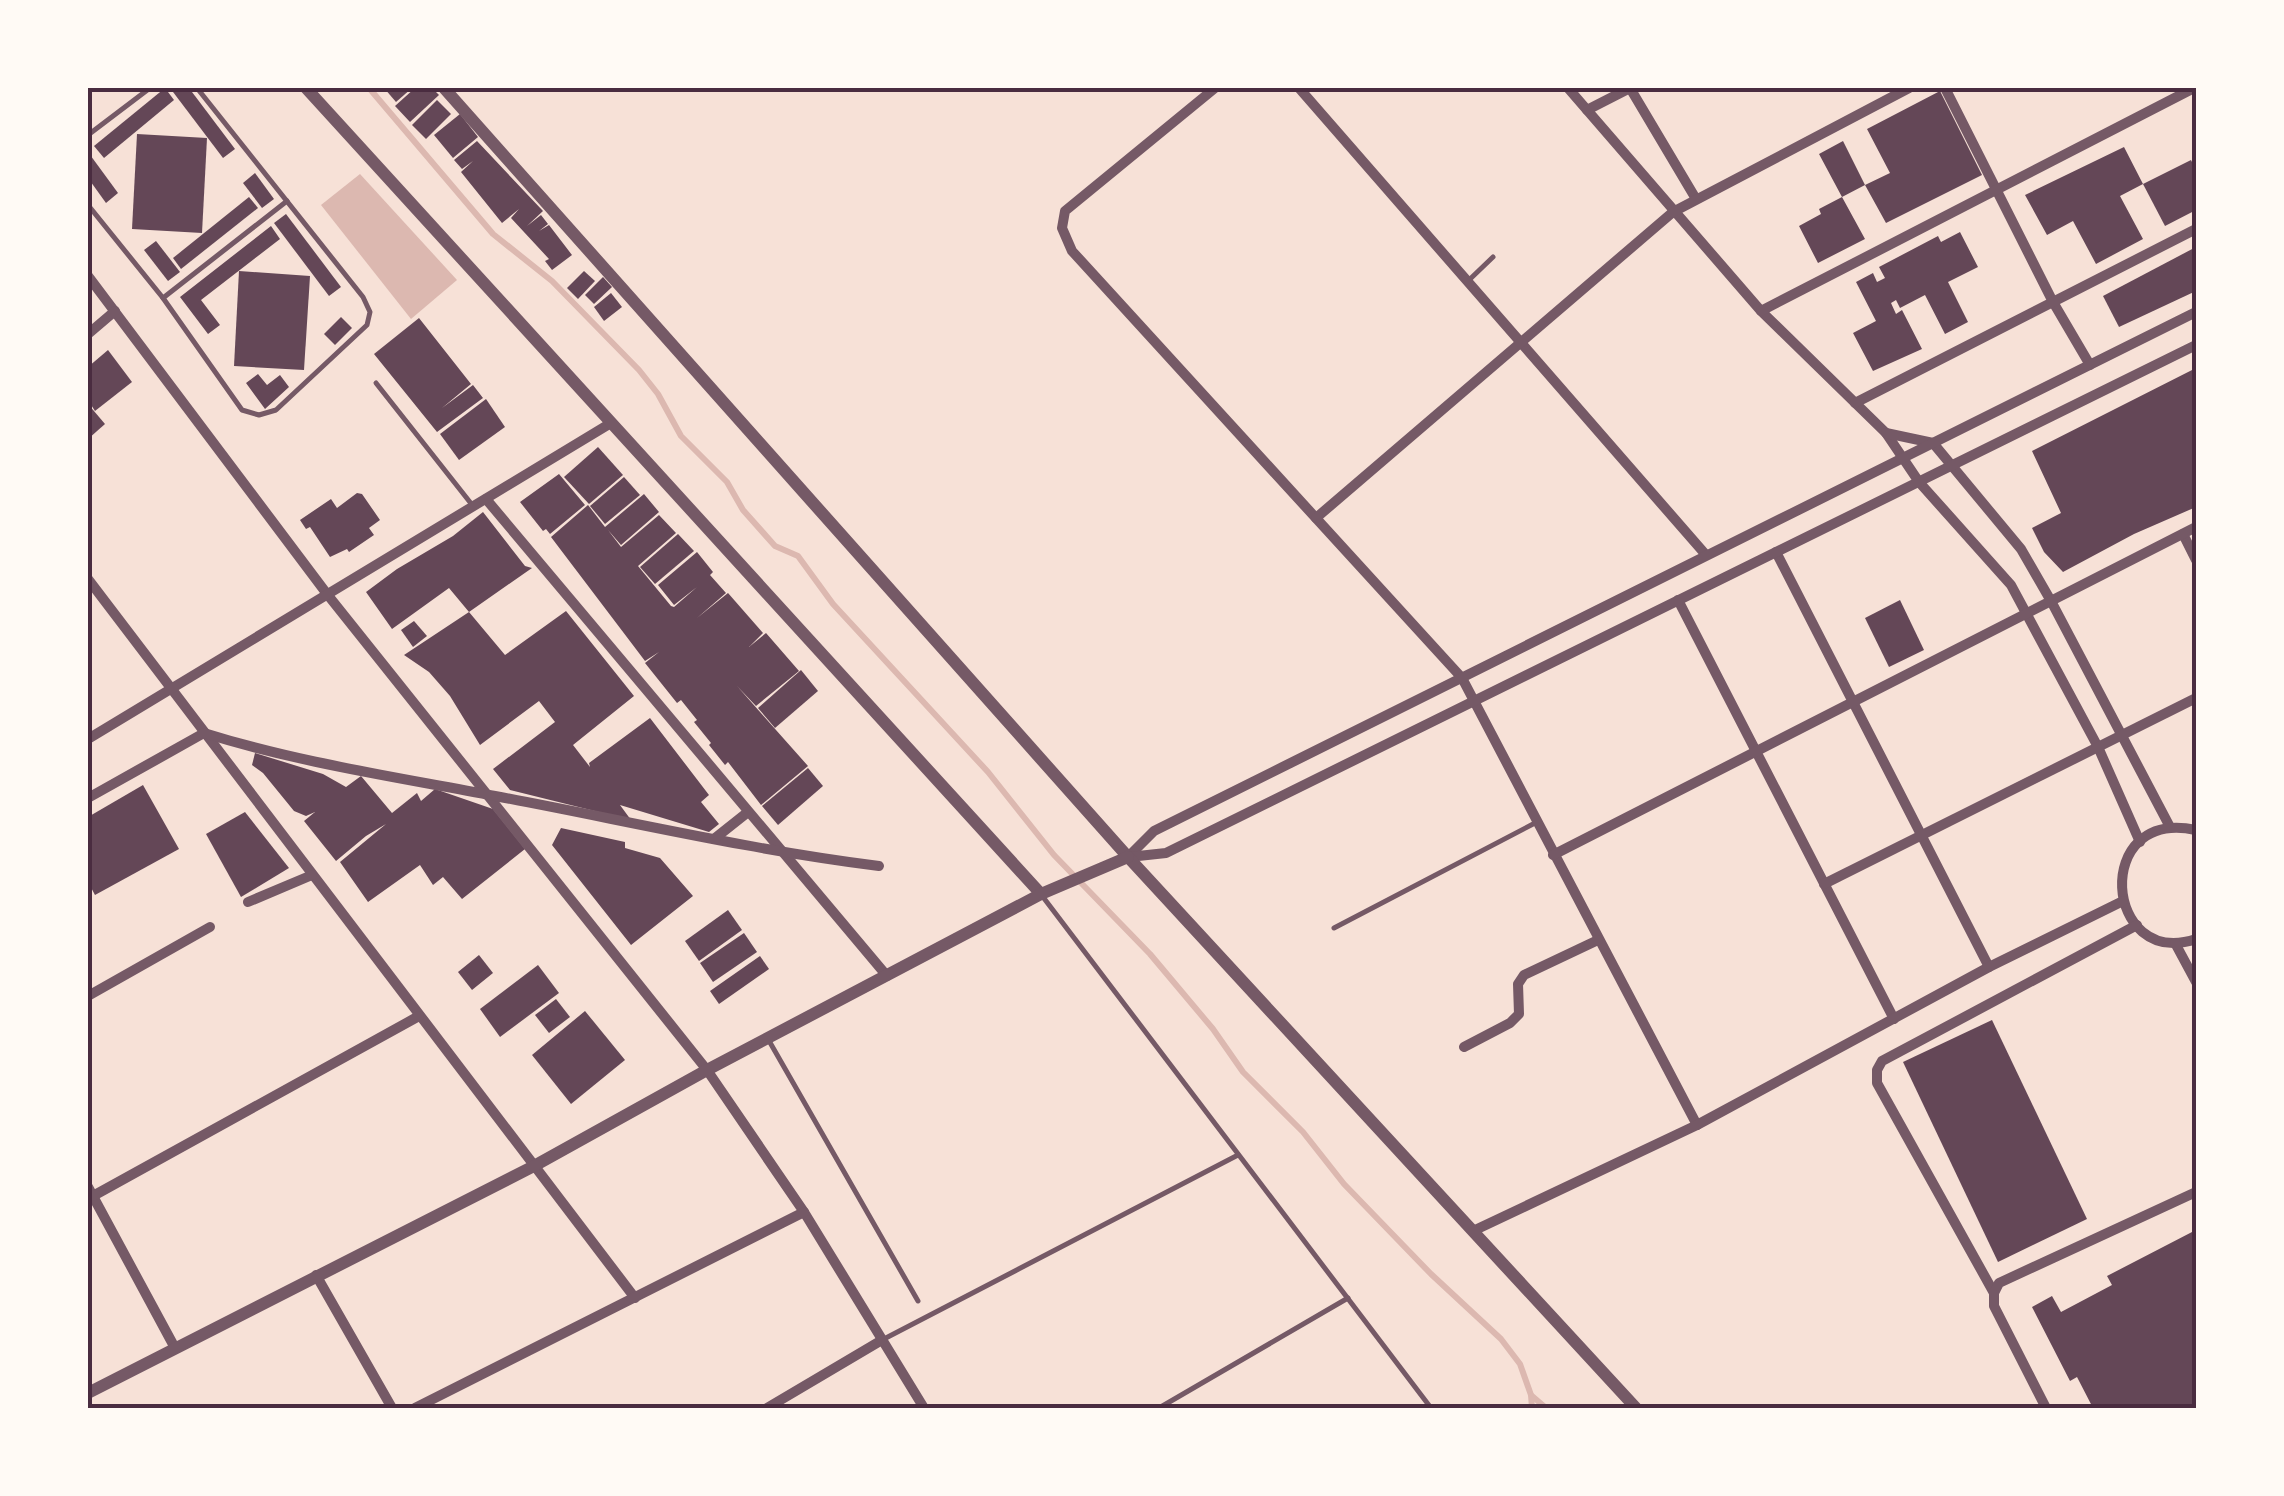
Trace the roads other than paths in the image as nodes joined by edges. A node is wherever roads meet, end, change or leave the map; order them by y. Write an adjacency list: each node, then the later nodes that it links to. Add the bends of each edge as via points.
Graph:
1 (150, 88): 13 (lane)
2 (197, 88): 16 (lane)
3 (306, 88): 34 (street)
4 (444, 88): 76 (street)
5 (1214, 88): 42 (street, via 1066,211 1062,228 1072,251)
6 (1299, 88): 22 (street)
7 (1568, 88): 12 (street)
8 (1630, 88): 12 (street); 15 (street)
9 (1909, 88): 15 (street)
10 (1945, 88): 14 (street)
11 (2194, 88): 14 (street)
12 (1587, 110): 18 (street)
13 (88, 135)
14 (1996, 190): 24 (street); 26 (street)
15 (1696, 200): 18 (street)
16 (287, 201): 23 (lane); 23 (lane, via 370,312 368,325 276,410 242,410)
17 (88, 205): 23 (lane)
18 (1673, 212): 26 (street); 29 (street)
19 (2196, 229): 24 (street)
20 (1494, 257): 22 (lane)
21 (88, 276): 25 (street)
22 (1468, 281): 29 (street)
23 (163, 298)
24 (2053, 302): 31 (street); 33 (street)
25 (115, 311): 28 (street); 49 (street)
26 (1761, 311): 33 (street)
27 (2196, 312): 31 (street)
28 (88, 334)
29 (1521, 343): 42 (street); 46 (street)
30 (2196, 345): 38 (street)
31 (2090, 365): 36 (street)
32 (376, 382): 41 (lane)
33 (1855, 403): 35 (street)
34 (611, 423): 40 (street); 80 (street)
35 (1886, 433): 36 (street); 37 (street)
36 (1933, 443): 37 (street); 38 (street)
37 (1902, 459): 39 (street); 46 (street)
38 (1953, 465): 39 (street); 51 (street)
39 (1919, 482): 45 (street); 52 (street)
40 (486, 499): 41 (street); 66 (street)
41 (472, 506): 49 (street)
42 (1316, 518): 53 (street)
43 (2196, 527): 44 (street)
44 (2183, 534): 47 (street); 51 (street)
45 (1776, 552): 50 (street); 56 (street)
46 (1706, 555): 53 (street)
47 (2196, 560)
48 (88, 578): 54 (street)
49 (328, 594): 54 (street); 63 (street)
50 (1678, 600): 57 (street); 62 (street)
51 (2052, 601): 52 (street); 59 (street)
52 (2028, 612): 56 (street); 61 (street)
53 (1462, 678): 57 (street); 65 (street)
54 (172, 688): 58 (street); 60 (street)
55 (2196, 698): 59 (street)
56 (1853, 701): 62 (street); 71 (street)
57 (1474, 702): 67 (street); 70 (street)
58 (204, 733): 63 (street, via 271,754); 64 (street); 78 (street)
59 (2122, 735): 61 (street); 68 (street)
60 (88, 739)
61 (2098, 747): 71 (street); 73 (street)
62 (1756, 750): 75 (street); 79 (street)
63 (490, 794): 72 (street); 97 (street)
64 (88, 798)
65 (1194, 811): 70 (street); 76 (street, via 1154,831)
66 (748, 812): 72 (street); 74 (street)
67 (1536, 822): 75 (street); 85 (lane)
68 (2170, 827): 69 (street); 73 (street)
69 (2196, 830)
70 (1206, 833): 76 (street, via 1166,853)
71 (1924, 834): 79 (street); 89 (street)
72 (714, 839): 74 (street)
73 (2140, 842): 81 (street, via 2122,869)
74 (785, 854): 77 (street); 90 (street)
75 (1553, 855): 86 (street)
76 (1128, 857): 80 (street); 104 (street)
77 (879, 866)
78 (312, 875): 82 (street); 93 (street)
79 (1824, 884): 94 (street)
80 (1046, 892): 90 (street); 99 (lane)
81 (2123, 901): 83 (street); 89 (street)
82 (248, 902)
83 (2136, 926): 88 (street); 106 (street, via 1876,1070 1876,1084)
84 (210, 927): 92 (street)
85 (1334, 928)
86 (1598, 940): 96 (street, via 1524,975 1519,1014); 98 (street)
87 (2196, 940): 88 (street)
88 (2175, 943): 91 (street)
89 (1989, 967): 94 (street)
90 (887, 976): 95 (street)
91 (2196, 982)
92 (88, 996)
93 (419, 1016): 100 (street); 101 (street)
94 (1894, 1019): 98 (street)
95 (768, 1038): 97 (street); 109 (lane)
96 (1464, 1047)
97 (707, 1070): 100 (street); 103 (street)
98 (1697, 1125): 104 (street)
99 (1238, 1155): 108 (lane); 110 (lane)
100 (534, 1166): 105 (street); 107 (street)
101 (90, 1192): 111 (street)
102 (2196, 1192): 106 (street, via 1998,1284)
103 (804, 1212): 107 (street); 110 (street)
104 (1473, 1231): 119 (street)
105 (316, 1275): 111 (street); 113 (street)
106 (1994, 1293): 120 (street, via 1994,1306)
107 (635, 1298): 114 (street)
108 (1348, 1298): 117 (lane); 118 (lane)
109 (918, 1301)
110 (882, 1340): 115 (street); 116 (street)
111 (175, 1348): 112 (street)
112 (88, 1393)
113 (392, 1408)
114 (415, 1408)
115 (766, 1408)
116 (924, 1408)
117 (1158, 1408)
118 (1432, 1408)
119 (1636, 1408)
120 (2046, 1408)

